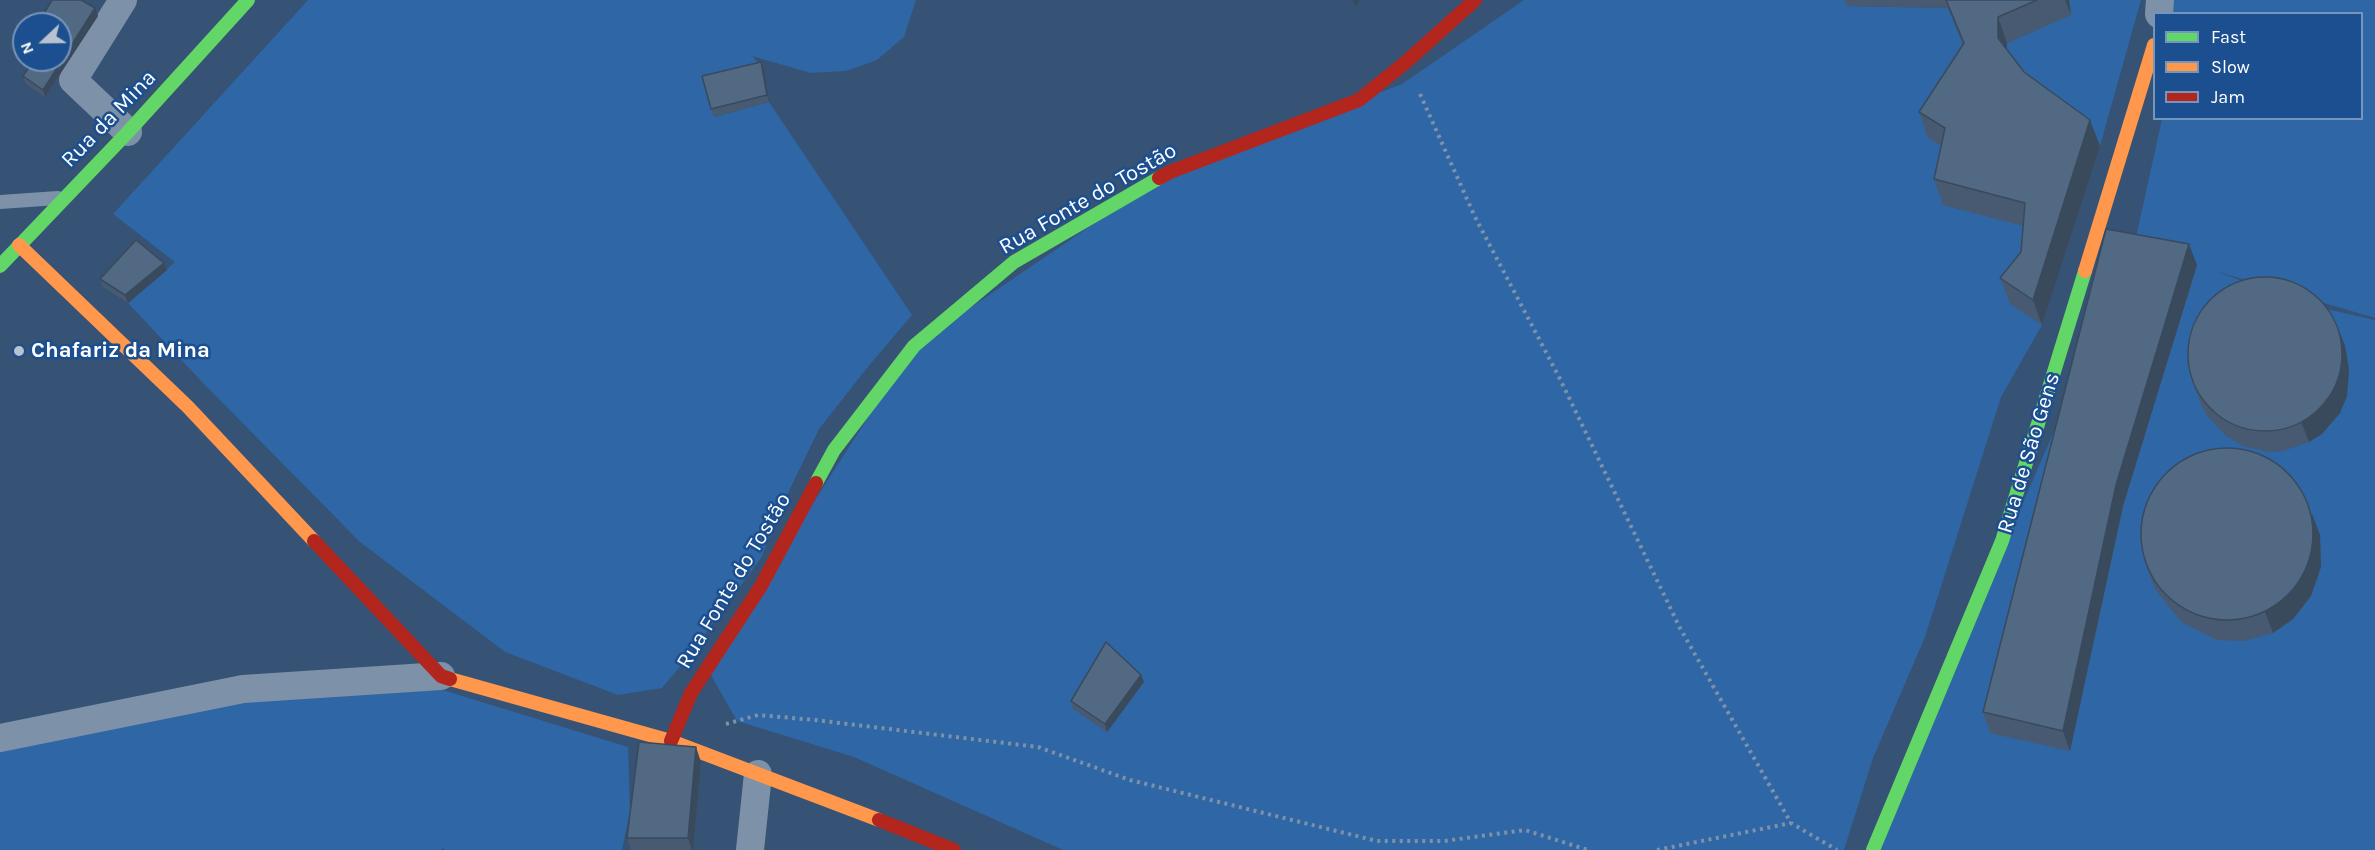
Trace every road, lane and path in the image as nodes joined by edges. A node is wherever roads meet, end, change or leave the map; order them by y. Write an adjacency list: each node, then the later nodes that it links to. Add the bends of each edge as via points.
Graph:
1 (123, 0): 6 (street, via 73,80)
2 (248, 0): 6 (street, Rua da Mina)
3 (1473, 1): 5 (street, Rua Fonte do Tostão)
4 (2153, 48): 22 (street, Rua de São Gens, via 2002,541)
5 (1406, 62): 14 (street, Rua Fonte do Tostão, via 1359,100 1160,177 1014,262 914,346 834,450 761,586 691,693); 16 (path, via 1475,217 1560,379 1680,628)
6 (128, 132): 7 (street, Rua da Mina)
7 (63, 198): 8 (lane); 9 (street, Rua da Mina)
8 (0, 202)
9 (19, 245): 10 (street, Rua da Mina); 11 (street, via 188,407)
10 (0, 266)
11 (441, 676): 13 (street, via 243,689); 14 (street)
12 (726, 724): 19 (path, via 758,715 1038,747 1130,780 1377,840 1444,841 1525,830)
13 (0, 738)
14 (671, 741): 15 (street)
15 (758, 774): 17 (street); 18 (street)
16 (1791, 823): 20 (path); 21 (path)
17 (750, 850)
18 (954, 850)
19 (1588, 850)
20 (1657, 850)
21 (1837, 850)
22 (1873, 850)

